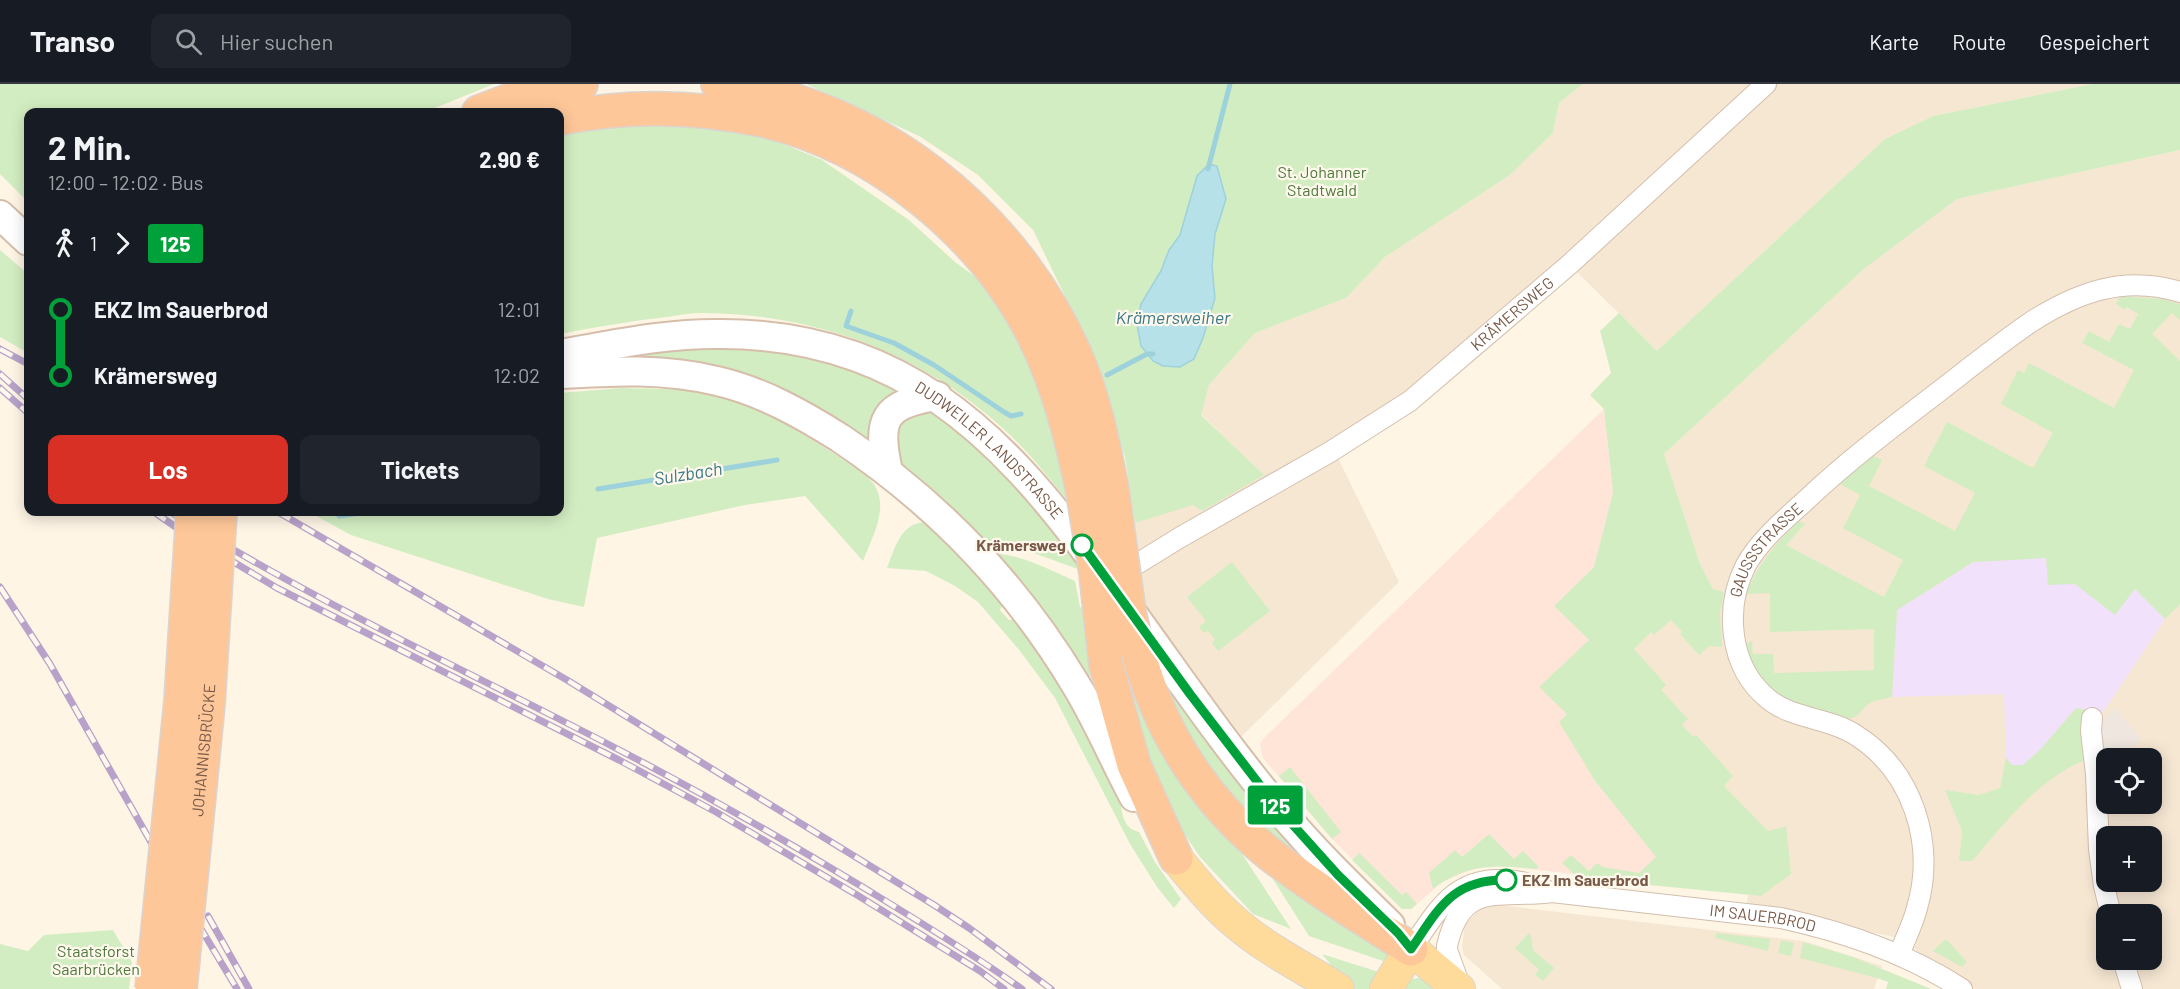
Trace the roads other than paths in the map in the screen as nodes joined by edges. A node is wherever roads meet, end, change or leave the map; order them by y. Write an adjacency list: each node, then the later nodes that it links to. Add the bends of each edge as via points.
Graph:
1 (581, 84): 4 (highway)
2 (718, 84): 13 (highway, via 776,95 854,124 929,169 989,223 1039,285 1076,355 1094,406)
3 (1766, 84): 16 (street, KRÄMERSWEG, via 1570,264 1410,401 1324,456)
4 (490, 108)
5 (564, 117): 13 (highway, via 608,110 651,110 763,121 809,135 890,176 962,235 1015,303 1048,369 1072,442)
6 (0, 215): 7 (main road)
7 (24, 237)
8 (2180, 292): 22 (street, GAUSSSTRASSE, via 2122,285 2059,304 1870,444 1763,543 1739,582 1734,637 1742,667 1753,684 1767,699 1790,711 1836,725 1873,748 1889,765 1914,806 1921,830 1923,875 1917,910)
9 (564, 353): 11 (main road, DUDWEILER LANDSTRASSE, via 686,335 781,338 860,358)
10 (564, 374): 12 (main road, via 654,371 719,381 749,390 812,420)
11 (936, 396): 12 (main road, via 910,400 890,412 883,433); 16 (main road, DUDWEILER LANDSTRASSE, via 978,428 1033,485)
12 (888, 471): 18 (main road, via 957,532 1029,615 1077,686 1149,825)
13 (1097, 488): 18 (highway, bridge, via 1096,573 1106,665 1134,765); 21 (highway, bridge, via 1152,698 1201,784 1269,853)
14 (193, 516): 24 (highway, JOHANNISBRÜCKE, bridge, via 181,701)
15 (220, 516): 25 (highway, JOHANNISBRÜCKE, bridge, via 208,704)
16 (1108, 581): 21 (main road, DUDWEILER LANDSTRASSE, via 1276,806)
17 (2092, 718): 20 (street, via 2099,849)
18 (1176, 858): 26 (main road, via 1205,893 1254,938)
19 (1552, 892): 21 (street, IM SAUERBROD, via 1528,882 1476,882 1445,903); 22 (street, IM SAUERBROD, via 1781,918); 28 (street, IM SAUERBROD, via 1487,894 1456,917 1447,950)
20 (2108, 904)
21 (1411, 949): 27 (main road); 28 (main road, DUDWEILER LANDSTRASSE)
22 (1899, 955): 29 (street, IM SAUERBROD)
23 (2126, 970): 30 (street)
24 (152, 989)
25 (180, 989)
26 (1338, 989)
27 (1386, 989)
28 (1460, 989)
29 (1962, 989)
30 (2132, 989)

